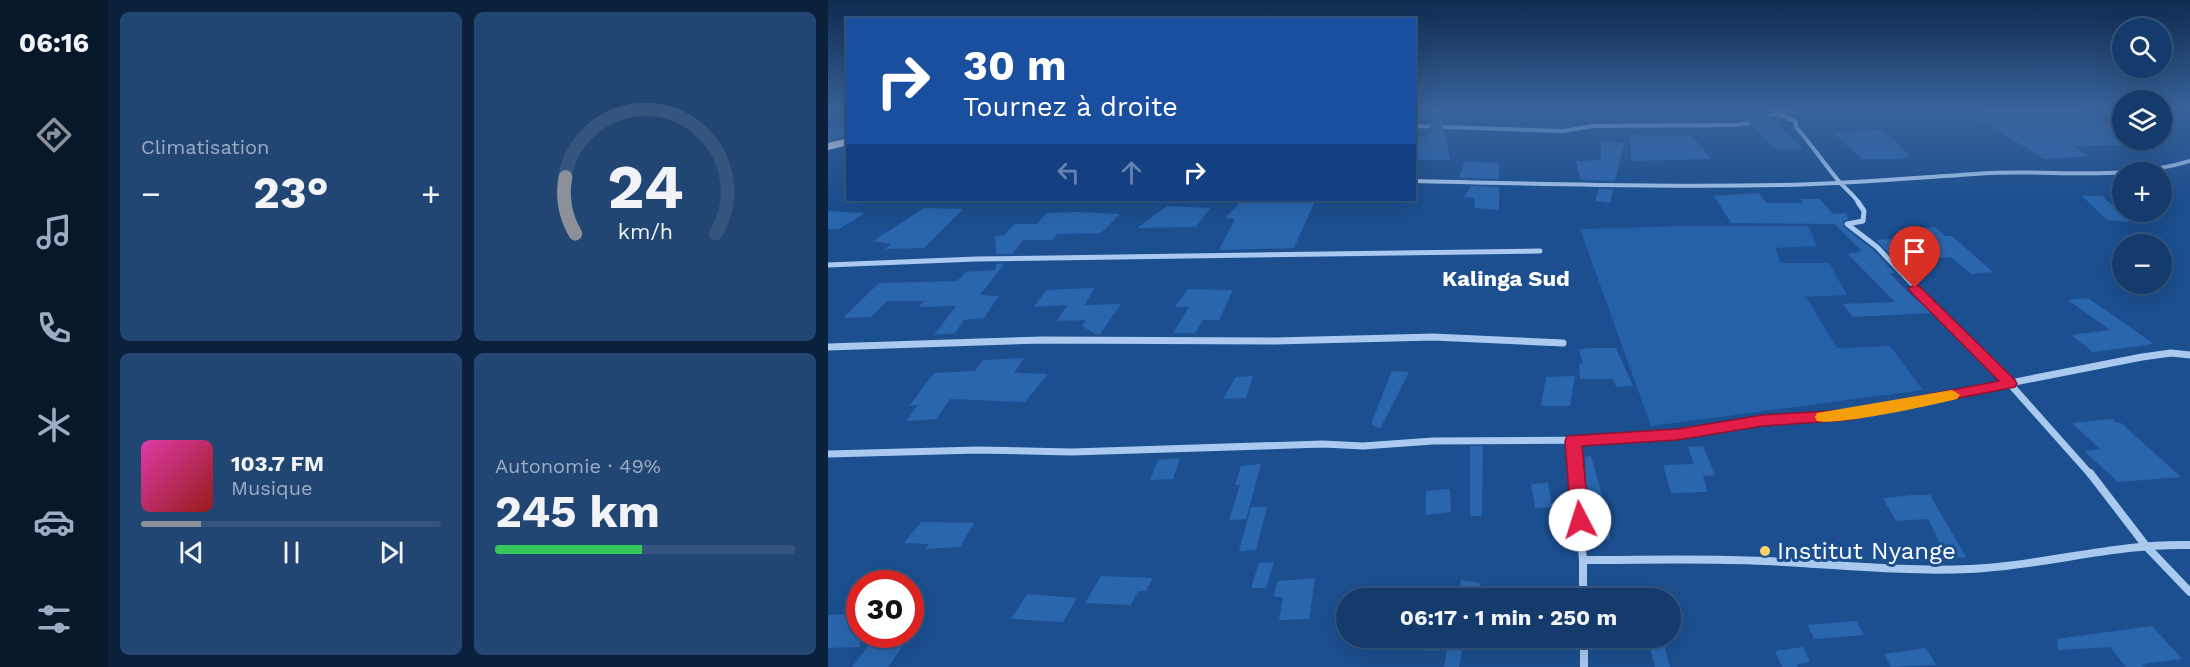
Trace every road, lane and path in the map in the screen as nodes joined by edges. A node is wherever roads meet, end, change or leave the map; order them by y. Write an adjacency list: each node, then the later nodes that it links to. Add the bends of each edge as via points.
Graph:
1 (1808, 140): 6 (street)
2 (846, 141): 3 (highway)
3 (828, 147)
4 (2190, 161): 6 (street, via 2164,169 2136,171)
5 (1416, 181): 6 (street, via 1696,186)
6 (1838, 181): 12 (street, via 1864,211 1863,221 1847,224 1877,247)
7 (1540, 251): 8 (street)
8 (828, 265)
9 (1563, 343): 10 (street, via 1433,337 1030,340)
10 (828, 347)
11 (2190, 355): 12 (street, via 2142,357)
12 (2010, 384): 13 (street, via 1847,415 1763,420 1677,435); 16 (street, via 2094,478)
13 (1573, 441): 14 (street); 17 (street)
14 (828, 454)
15 (2190, 545): 16 (street)
16 (2146, 546): 17 (street, via 1966,569 1762,561); 19 (street)
17 (1583, 560): 18 (street)
18 (1583, 588)
19 (2190, 592)
20 (1584, 648): 21 (street)
21 (1584, 667)

